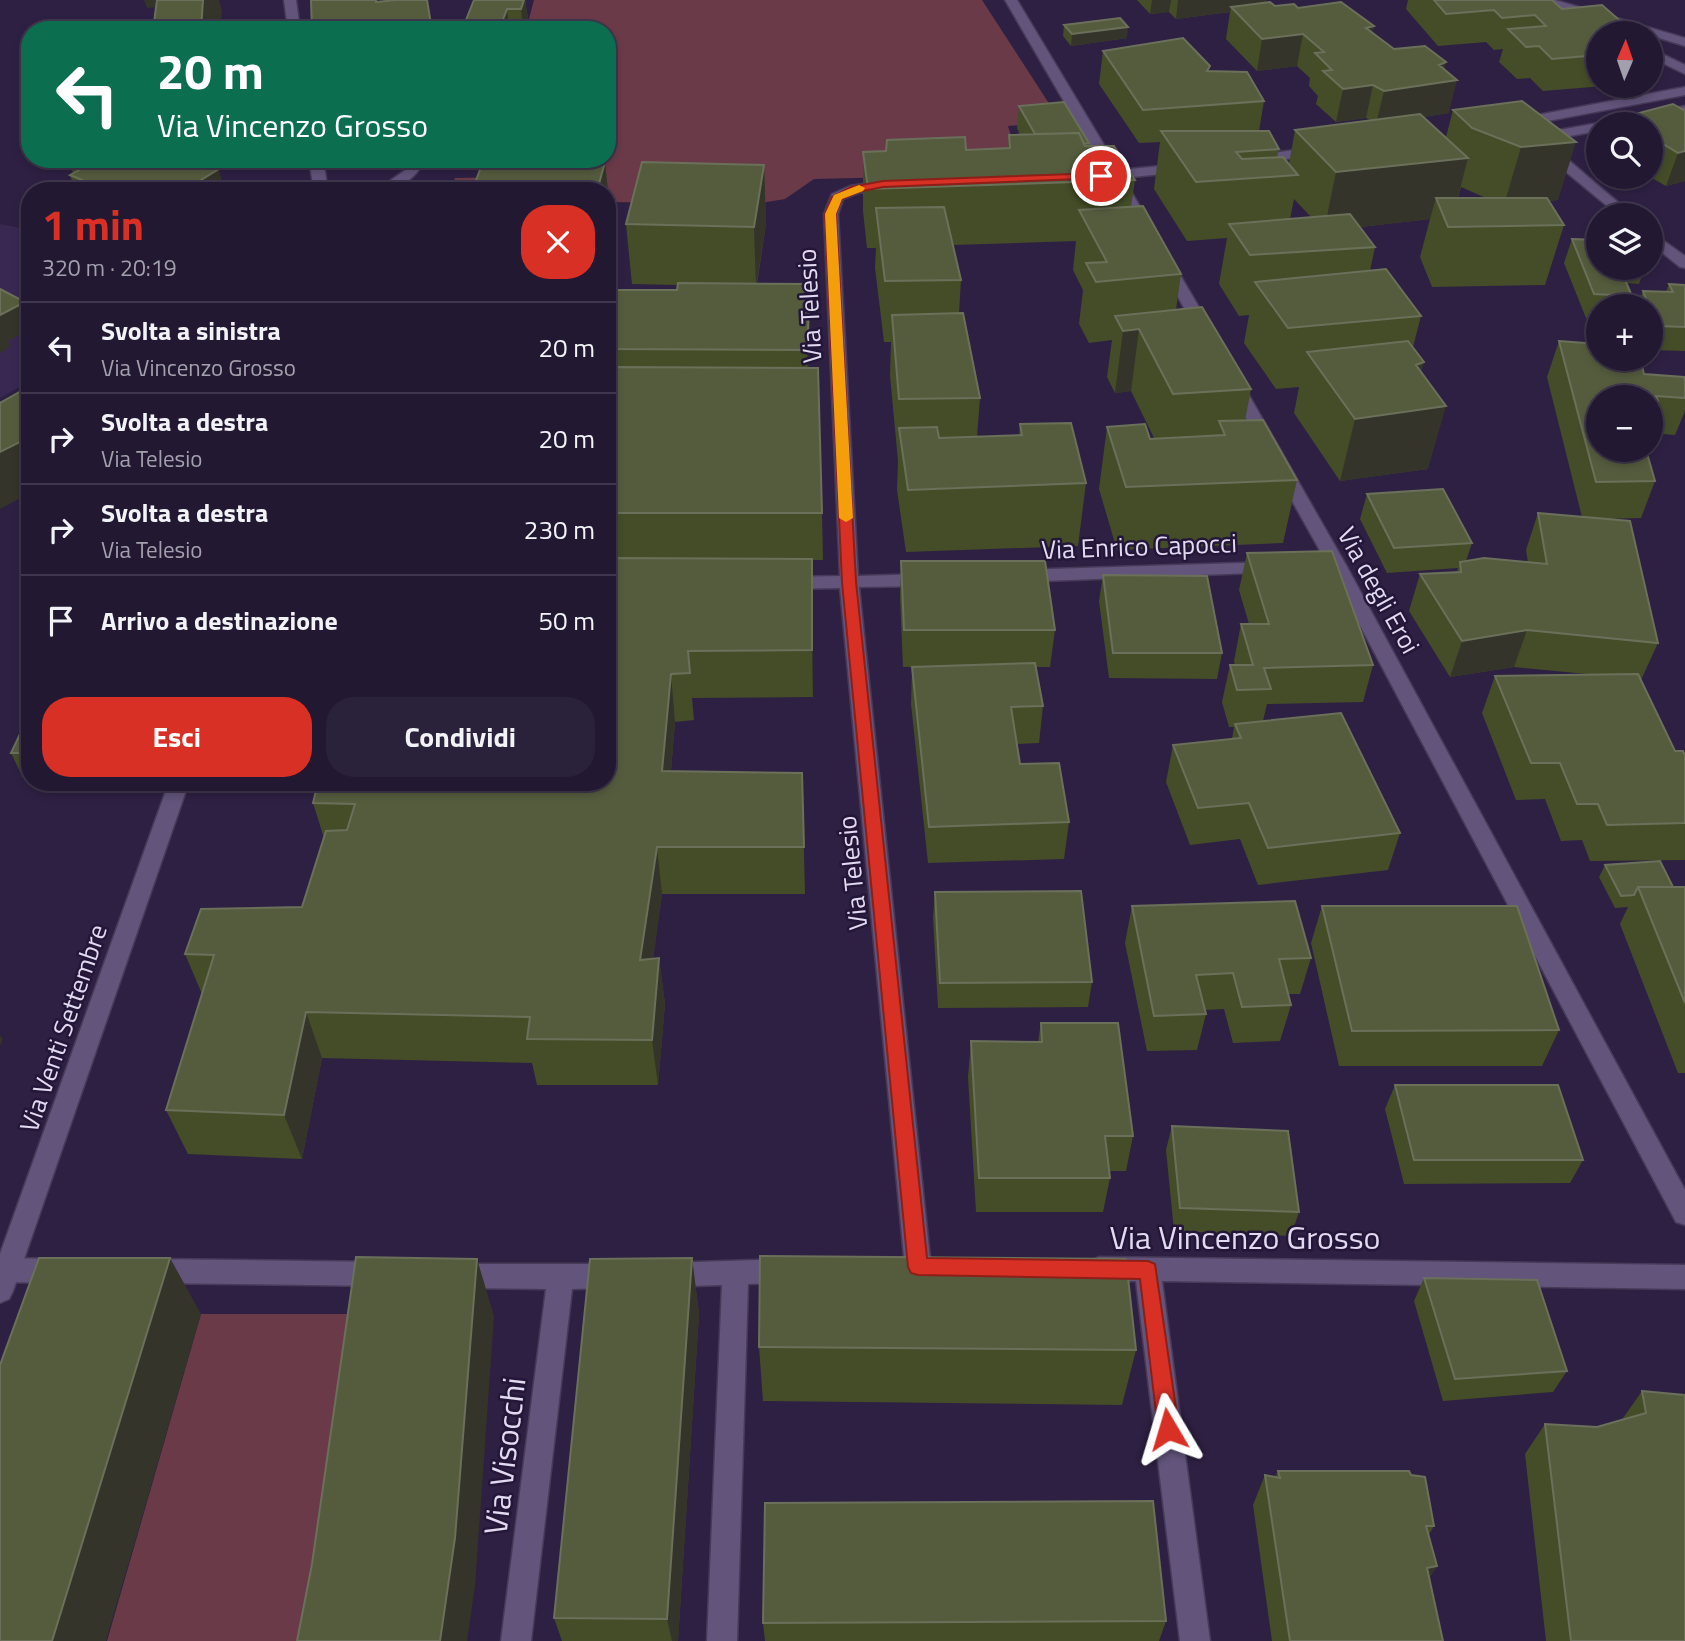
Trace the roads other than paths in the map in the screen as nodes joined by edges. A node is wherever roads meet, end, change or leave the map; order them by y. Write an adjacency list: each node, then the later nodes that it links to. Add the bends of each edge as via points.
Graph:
1 (289, 0): 5 (street)
2 (1011, 0): 20 (street, Via degli Eroi)
3 (1542, 0): 4 (street)
4 (1570, 10): 6 (street); 7 (street)
5 (293, 21)
6 (1592, 21)
7 (1685, 42)
8 (1663, 59): 9 (street)
9 (1685, 70)
10 (1685, 91): 14 (street, via 1509,124)
11 (1685, 110): 12 (street)
12 (1663, 114)
13 (1586, 129): 14 (street)
14 (1528, 140): 24 (street)
15 (1337, 149): 18 (street)
16 (1199, 166): 20 (street)
17 (414, 168): 22 (street)
18 (1247, 170)
19 (1086, 177): 20 (street)
20 (1119, 179): 21 (street); 33 (street, Via degli Eroi)
21 (1189, 179)
22 (396, 182)
23 (910, 183): 30 (street, Via Telesio, via 855,189 837,197 831,214)
24 (1610, 203)
25 (1663, 246): 26 (street)
26 (1685, 264)
27 (1295, 567): 28 (street, Via Enrico Capocci)
28 (1002, 577)
29 (947, 579): 30 (street)
30 (849, 582): 31 (street); 35 (street, Via Telesio)
31 (769, 583)
32 (176, 791): 45 (street, Via Venti Settembre)
33 (1685, 1214)
34 (892, 1267): 35 (street)
35 (918, 1267): 36 (street)
36 (945, 1267)
37 (1081, 1269): 39 (street, Via Vincenzo Grosso)
38 (813, 1270): 42 (street)
39 (1148, 1270): 47 (street, Via Vincenzo Grosso); 50 (street)
40 (91, 1271): 45 (street)
41 (133, 1271): 43 (street)
42 (735, 1272): 46 (street); 49 (street)
43 (410, 1275)
44 (437, 1275): 46 (street)
45 (3, 1277)
46 (559, 1278): 48 (street, Via Visocchi)
47 (1685, 1278)
48 (516, 1641)
49 (722, 1641)
50 (1195, 1641)

